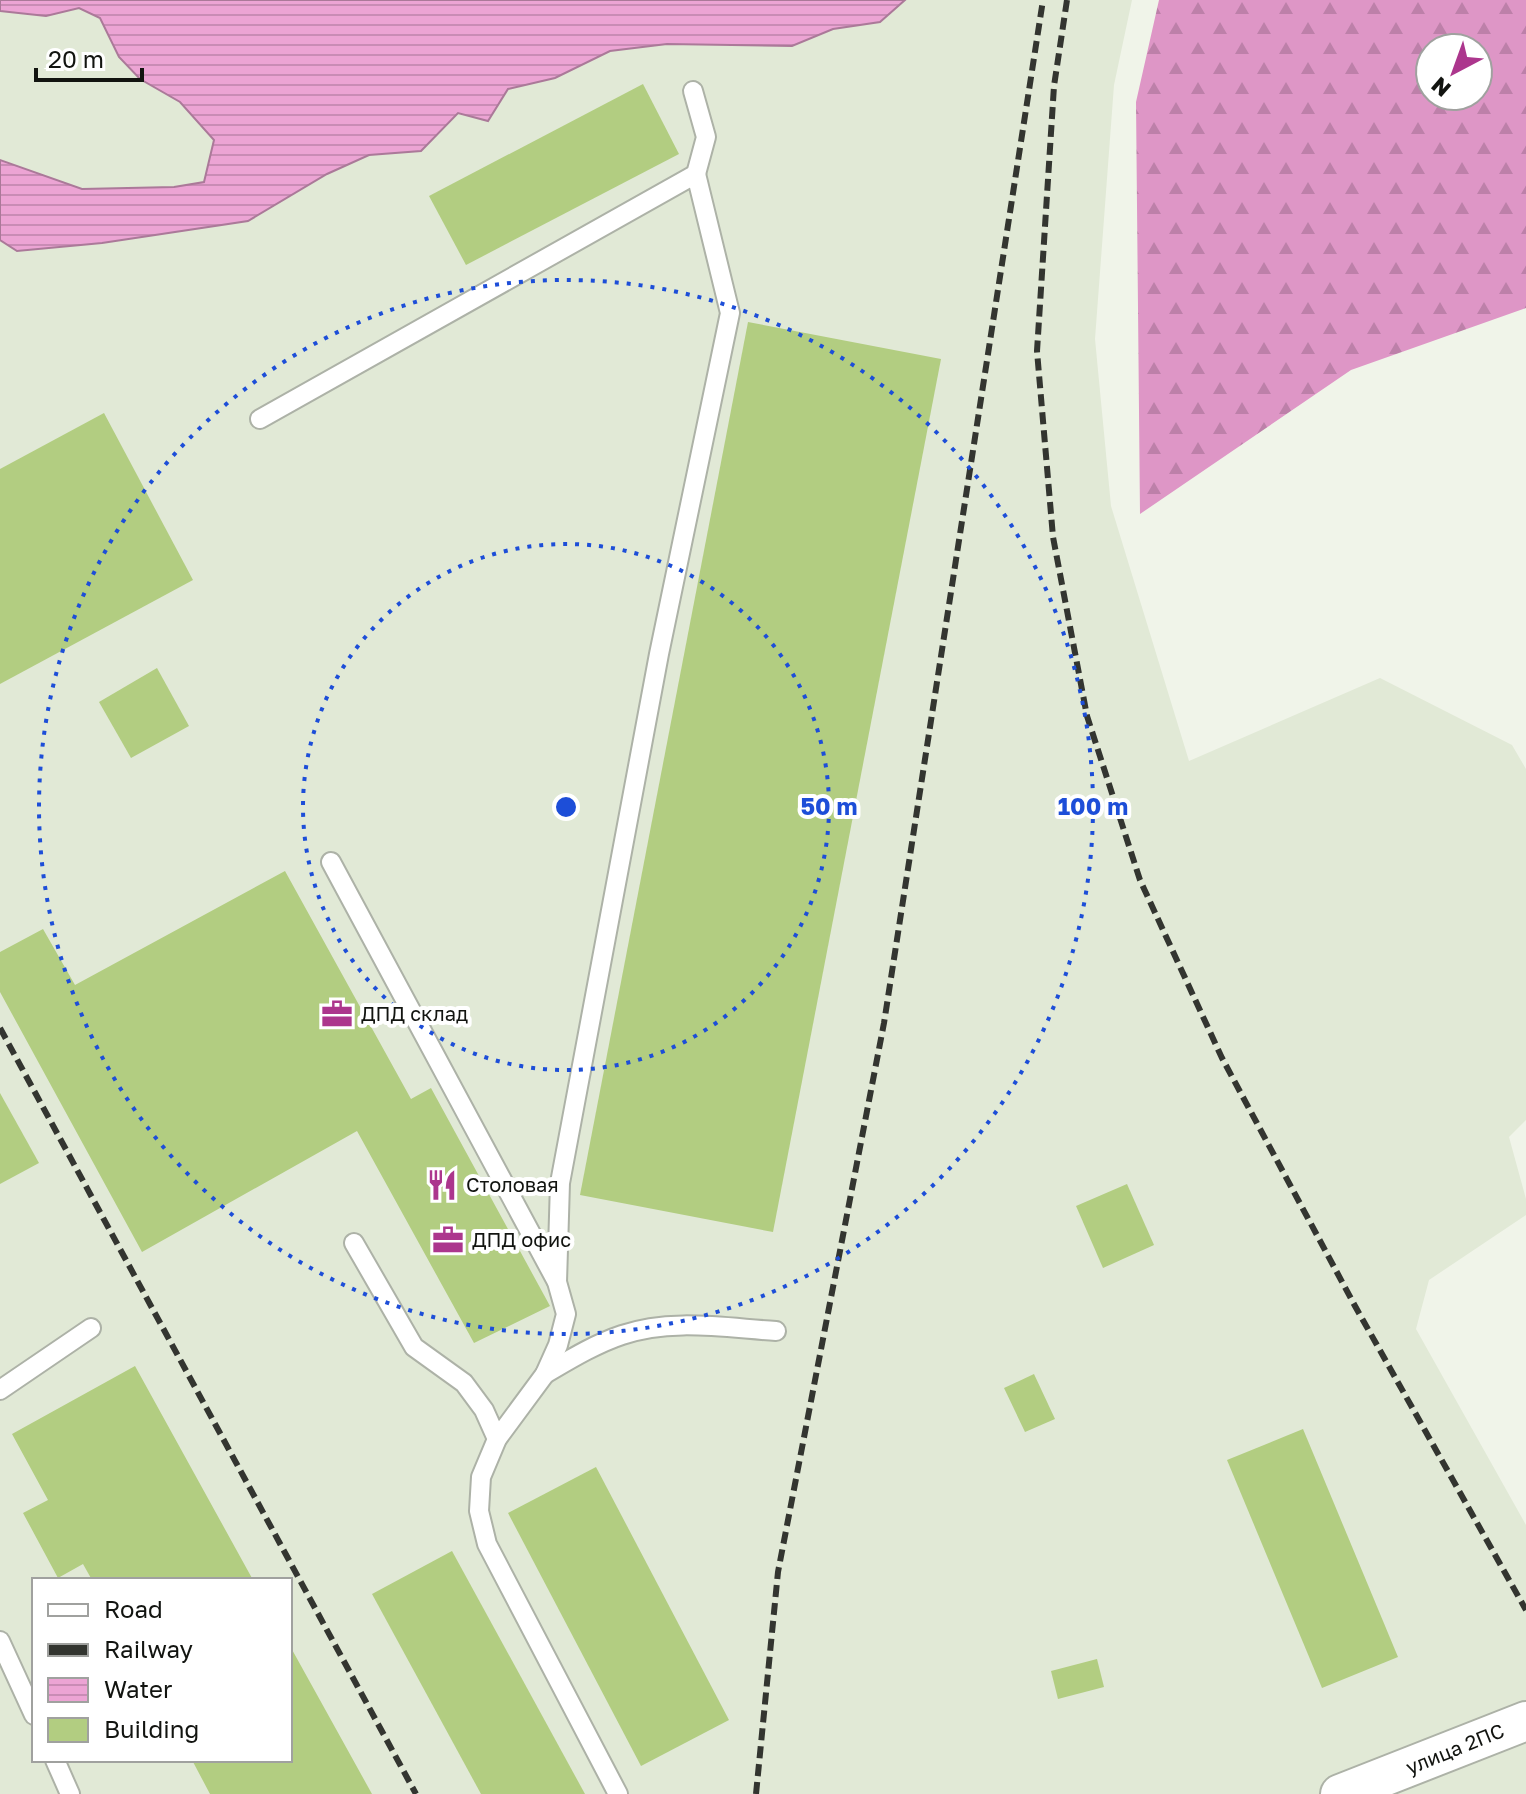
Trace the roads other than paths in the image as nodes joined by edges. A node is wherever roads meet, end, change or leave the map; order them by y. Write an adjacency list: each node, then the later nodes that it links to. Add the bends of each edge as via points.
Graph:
1 (693, 91): 2 (lane, via 706,137)
2 (696, 174): 3 (lane); 6 (lane, via 730,313 659,654 560,1183)
3 (260, 419)
4 (331, 862): 6 (lane)
5 (354, 1243): 11 (lane, via 414,1347 464,1383)
6 (557, 1282): 9 (lane, via 566,1314)
7 (91, 1328): 10 (lane)
8 (776, 1331): 9 (lane, via 682,1324 623,1334)
9 (545, 1374): 11 (lane)
10 (0, 1390)
11 (497, 1439): 17 (lane, via 481,1477 479,1511 487,1544)
12 (0, 1641): 13 (lane)
13 (32, 1711)
14 (1526, 1721): 18 (street, улица 2ПС)
15 (56, 1762): 16 (lane)
16 (70, 1794)
17 (618, 1794)
18 (1340, 1794)

